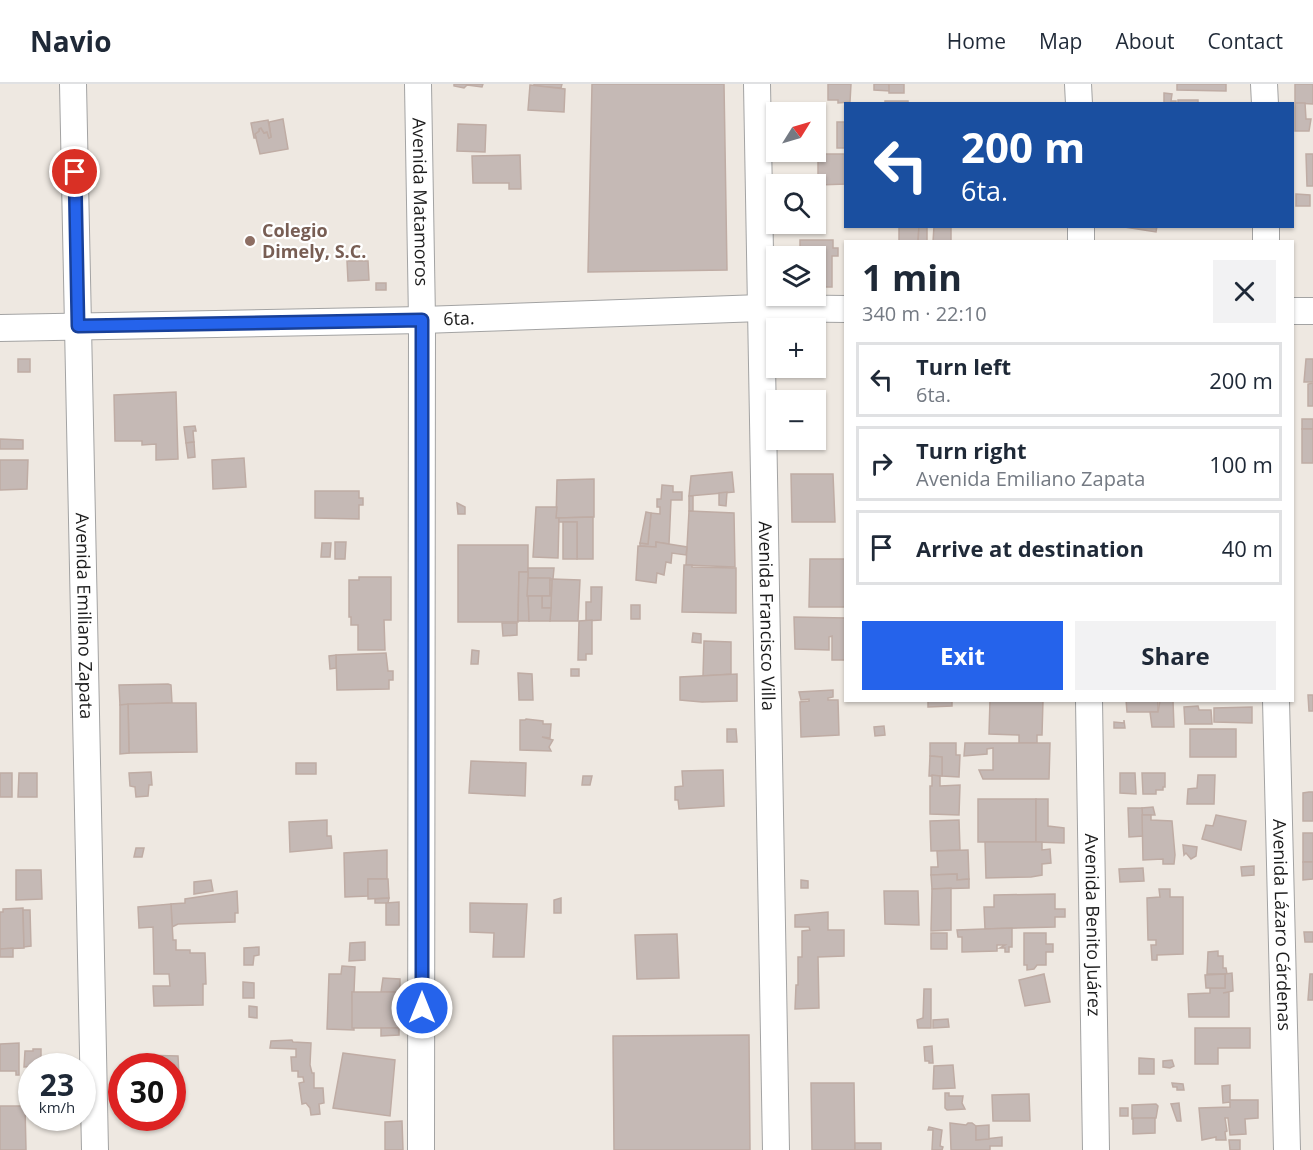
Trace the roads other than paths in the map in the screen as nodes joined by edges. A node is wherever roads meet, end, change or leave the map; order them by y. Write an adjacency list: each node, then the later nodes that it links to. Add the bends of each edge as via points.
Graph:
1 (73, 84): 13 (street, Avenida Emiliano Zapata)
2 (418, 84): 12 (street, Avenida Matamoros)
3 (757, 84): 8 (street, Avenida Francisco Villa)
4 (1078, 84): 6 (street)
5 (1264, 84): 7 (street)
6 (1079, 102)
7 (1265, 102)
8 (761, 308): 9 (street, 6ta.); 12 (street, 6ta.); 19 (street, Avenida Francisco Villa)
9 (844, 309)
10 (1313, 310): 11 (street)
11 (1294, 311)
12 (422, 320): 13 (street, 6ta.); 18 (street, Avenida Matamoros)
13 (78, 326): 14 (street, 6ta.); 17 (street, Avenida Emiliano Zapata)
14 (0, 328)
15 (1089, 702): 20 (street, Avenida Benito Juárez)
16 (1276, 702): 21 (street, Avenida Lázaro Cárdenas)
17 (95, 1150)
18 (422, 1150)
19 (776, 1150)
20 (1096, 1150)
21 (1287, 1150)

